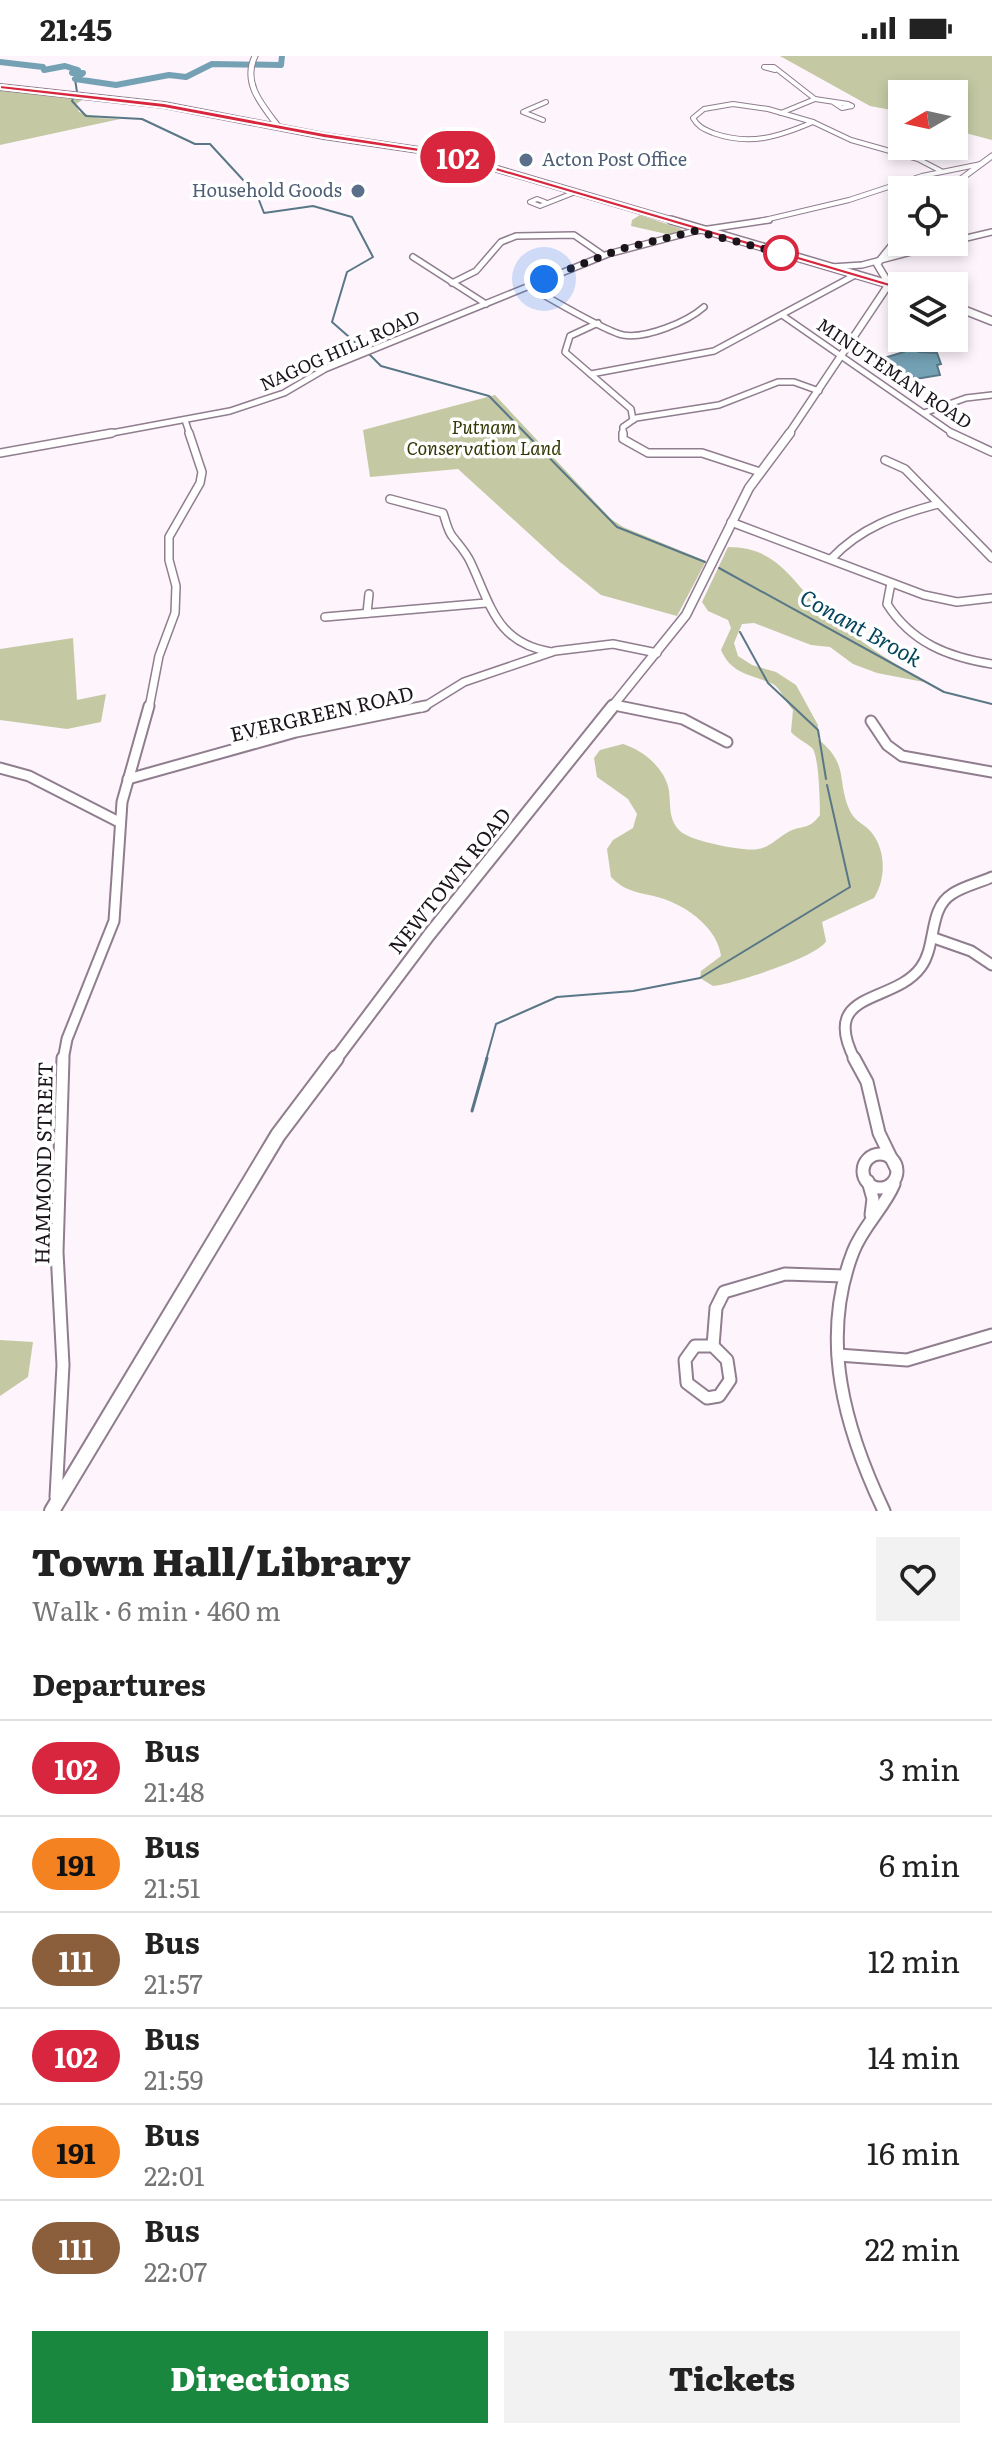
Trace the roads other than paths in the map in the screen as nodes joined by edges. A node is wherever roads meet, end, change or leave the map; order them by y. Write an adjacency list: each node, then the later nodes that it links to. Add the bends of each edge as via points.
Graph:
1 (255, 56): 8 (street, via 250,81)
2 (775, 70): 4 (street)
3 (0, 87): 11 (main road, via 140,102)
4 (815, 99): 6 (street); 7 (street)
5 (546, 102): 9 (street, via 523,112)
6 (833, 102)
7 (781, 113): 10 (street); 10 (street, via 728,103 693,118 705,130 746,142)
8 (273, 118): 11 (street); 12 (street)
9 (543, 120)
10 (813, 122): 15 (street)
11 (261, 123): 12 (main road)
12 (278, 126): 17 (main road, via 446,154)
13 (992, 156): 14 (street)
14 (981, 164): 15 (street, NAGOG HILL ROAD); 16 (street)
15 (941, 171): 20 (street, NAGOG HILL ROAD, via 777,219)
16 (965, 176)
17 (573, 193): 18 (street); 19 (main road)
18 (545, 202)
19 (686, 225): 20 (main road); 22 (street)
20 (702, 230): 22 (street, NAGOG HILL ROAD); 29 (main road)
21 (992, 232): 23 (street)
22 (680, 234): 25 (street, NAGOG HILL ROAD)
23 (968, 238)
24 (888, 249): 28 (street)
25 (603, 255): 31 (street, via 574,235 516,236 501,242 476,271); 34 (street, NAGOG HILL ROAD)
26 (893, 256): 28 (street)
27 (413, 257): 31 (street)
28 (880, 260): 29 (street); 32 (street, via 879,272)
29 (831, 267): 30 (main road)
30 (857, 274): 33 (main road); 39 (street)
31 (452, 283): 36 (street)
32 (888, 283)
33 (888, 284)
34 (528, 286): 36 (street, NAGOG HILL ROAD); 41 (street)
35 (888, 286): 42 (street, NEWTOWN ROAD)
36 (486, 304): 47 (street, NAGOG HILL ROAD, via 325,369 284,393)
37 (704, 307): 41 (street, via 638,335 622,335)
38 (968, 312): 40 (main road)
39 (782, 315): 42 (street, MINUTEMAN ROAD); 43 (street, via 699,356)
40 (992, 321)
41 (598, 323): 43 (street, via 572,333 564,347)
42 (841, 356): 44 (street, NEWTOWN ROAD); 46 (street, MINUTEMAN ROAD)
43 (591, 374): 48 (street, via 631,409)
44 (819, 391): 48 (street, via 778,382 708,408); 52 (street, NEWTOWN ROAD)
45 (992, 395): 46 (street)
46 (924, 413): 49 (street, MINUTEMAN ROAD)
47 (185, 420): 50 (street, NAGOG HILL ROAD); 72 (street, HAMMOND STREET, via 202,472 169,537 175,613)
48 (633, 420): 52 (street, via 621,433 637,450 698,453)
49 (992, 452)
50 (0, 453)
51 (885, 460): 54 (street, via 905,469)
52 (760, 472): 55 (street, NEWTOWN ROAD)
53 (390, 499): 61 (street, via 444,514)
54 (938, 504): 56 (street); 57 (street, via 866,528)
55 (731, 522): 57 (street); 65 (street, NEWTOWN ROAD, via 697,598)
56 (992, 558)
57 (831, 559): 58 (street)
58 (891, 583): 60 (street, via 942,600 971,603); 66 (street, via 887,604 912,635 939,652)
59 (369, 594): 62 (street)
60 (992, 598)
61 (486, 603): 62 (street); 64 (street, via 504,632 537,650)
62 (367, 613): 63 (street)
63 (325, 617)
64 (555, 651): 65 (street, EVERGREEN ROAD, via 613,644); 72 (street, EVERGREEN ROAD, via 464,682 420,709 296,732)
65 (657, 653): 67 (street, NEWTOWN ROAD)
66 (992, 664)
67 (615, 705): 69 (street, via 683,719); 87 (street, NEWTOWN ROAD, via 294,1112)
68 (871, 721): 71 (street, via 902,756)
69 (727, 742)
70 (0, 768): 73 (street, via 29,776)
71 (992, 772)
72 (128, 779): 73 (street, HAMMOND STREET)
73 (119, 822): 87 (street, HAMMOND STREET, via 114,921 63,1060 57,1252 62,1408)
74 (992, 877): 75 (street, via 944,900)
75 (934, 938): 76 (street); 77 (street, via 915,974 857,1005 844,1023 848,1048 870,1089)
76 (992, 965)
77 (879, 1133): 78 (street); 79 (street)
78 (867, 1157): 79 (street, via 883,1155); 80 (street)
79 (896, 1168): 81 (street)
80 (864, 1173): 81 (street, via 878,1186); 82 (street, via 872,1193)
81 (894, 1184): 82 (street)
82 (871, 1215): 83 (street)
83 (844, 1276): 85 (street, via 785,1274 724,1292 716,1308); 86 (street)
84 (992, 1335): 86 (street, via 907,1360)
85 (713, 1346): 85 (street, via 727,1360 730,1380 719,1396 707,1398 690,1388 684,1361 695,1346)
86 (838, 1355): 88 (street, via 849,1427)
87 (54, 1508)
88 (884, 1511)

